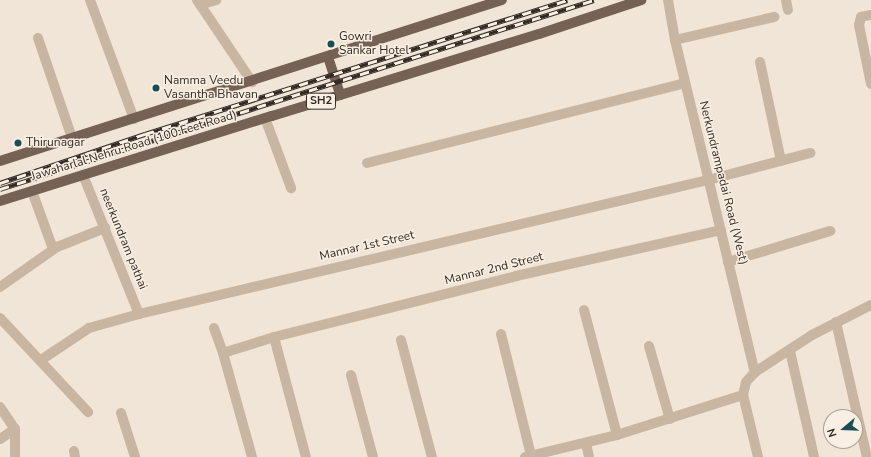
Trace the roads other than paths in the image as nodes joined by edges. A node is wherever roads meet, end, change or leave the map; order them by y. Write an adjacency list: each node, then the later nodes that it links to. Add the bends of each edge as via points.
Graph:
1 (90, 0): 18 (street)
2 (216, 0): 6 (street)
3 (502, 0): 11 (main road, Jawaharlal Nehru Road (100 Feet Road))
4 (641, 0): 16 (main road, Jawaharlal Nehru Road (100 Feet Road) / SH2)
5 (668, 0): 10 (street, Nerkundrampadai Road (West))
6 (199, 2): 13 (street)
7 (871, 15): 15 (street, via 861,17 859,25)
8 (774, 17): 10 (street)
9 (38, 38): 19 (street)
10 (675, 40): 14 (street, Nerkundrampadai Road (West))
11 (328, 57): 13 (main road, Jawaharlal Nehru Road (100 Feet Road)); 16 (main road)
12 (760, 62): 21 (street)
13 (252, 82): 18 (main road, Jawaharlal Nehru Road (100 Feet Road))
14 (685, 83): 23 (street); 25 (street, Nerkundrampadai Road (West))
15 (871, 84)
16 (340, 95): 17 (main road, Jawaharlal Nehru Road (100 Feet Road) / SH2)
17 (265, 118): 24 (main road, Jawaharlal Nehru Road (100 Feet Road) / SH2); 26 (street)
18 (134, 119): 19 (main road, Jawaharlal Nehru Road (100 Feet Road))
19 (72, 138): 22 (main road, Jawaharlal Nehru Road (100 Feet Road))
20 (810, 153): 21 (street, Mannar 1st Street)
21 (781, 161): 25 (street, Mannar 1st Street)
22 (0, 162)
23 (367, 163)
24 (83, 175): 27 (main road, Jawaharlal Nehru Road (100 Feet Road) / SH2); 29 (street, neerkundram pathai)
25 (708, 180): 30 (street, Nerkundrampadai Road (West)); 37 (street, Mannar 1st Street)
26 (291, 188)
27 (32, 191): 28 (main road, Jawaharlal Nehru Road (100 Feet Road) / SH2); 32 (street)
28 (0, 201)
29 (105, 228): 32 (street); 37 (street, neerkundram pathai)
30 (720, 230): 33 (street, Nerkundrampadai Road (West)); 42 (street, Mannar 2nd Street, via 516,276)
31 (830, 231): 33 (street)
32 (53, 249): 34 (street)
33 (728, 262): 48 (street, Nerkundrampadai Road (West))
34 (0, 287)
35 (871, 305): 39 (street)
36 (584, 310): 57 (street)
37 (138, 314): 47 (street, Mannar 1st Street, via 89,328)
38 (0, 318): 47 (street)
39 (836, 322): 45 (street); 56 (street)
40 (214, 328): 46 (street)
41 (501, 334): 60 (street)
42 (274, 337): 46 (street, Mannar 2nd Street); 64 (street)
43 (401, 340): 66 (street)
44 (649, 346): 54 (street)
45 (790, 351): 48 (street); 69 (street)
46 (223, 353): 63 (street)
47 (41, 360): 52 (street)
48 (755, 372): 50 (street, via 746,382)
49 (351, 375): 65 (street)
50 (743, 395): 54 (street); 68 (street)
51 (0, 407): 55 (street)
52 (88, 412)
53 (121, 413): 62 (street)
54 (670, 419): 57 (street)
55 (15, 429): 58 (street); 61 (street)
56 (866, 432): 70 (street)
57 (617, 435): 59 (street)
58 (0, 438)
59 (586, 442): 60 (street); 67 (street)
60 (528, 456)
61 (15, 457)
62 (135, 457)
63 (252, 457)
64 (306, 457)
65 (373, 457)
66 (432, 457)
67 (589, 457)
68 (758, 457)
69 (814, 457)
70 (867, 457)

